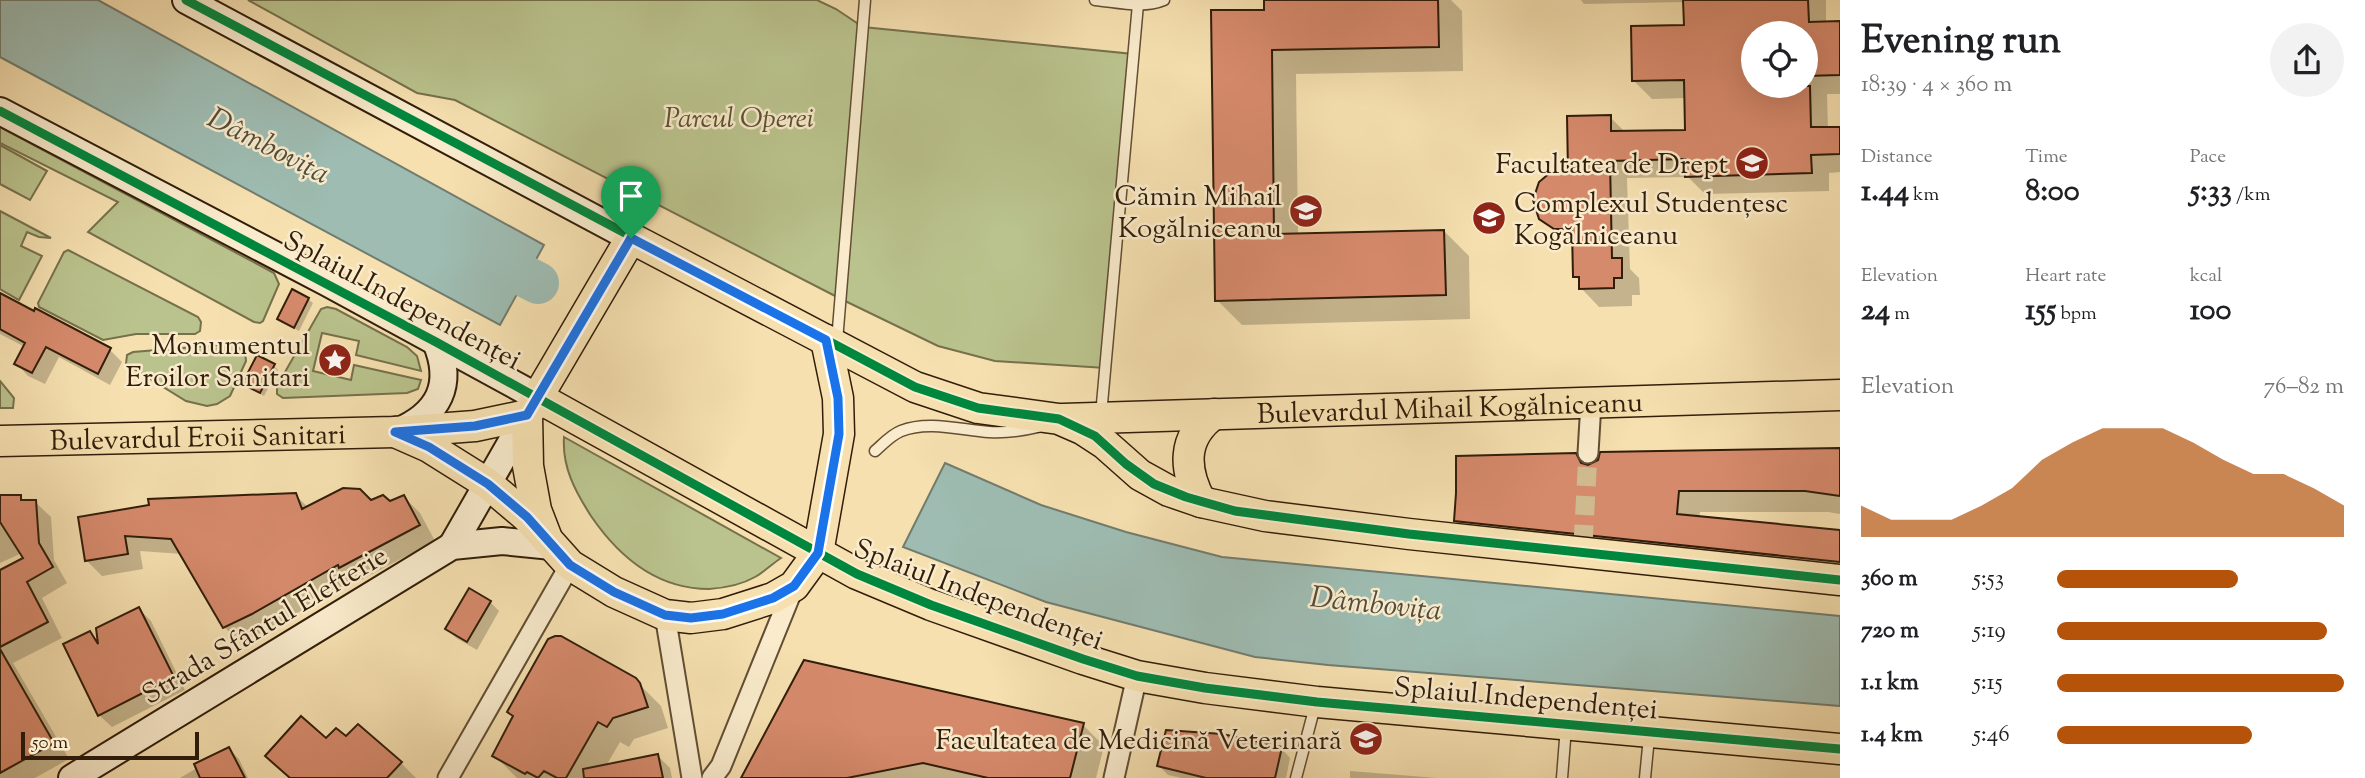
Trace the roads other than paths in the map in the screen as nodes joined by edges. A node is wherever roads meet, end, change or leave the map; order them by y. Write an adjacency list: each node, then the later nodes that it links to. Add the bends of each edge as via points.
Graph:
1 (186, 0): 7 (main road)
2 (865, 0): 9 (lane)
3 (1095, 0): 5 (lane)
4 (1164, 0): 5 (lane)
5 (1138, 4): 14 (lane)
6 (0, 111): 8 (main road, Splaiul Independenței)
7 (631, 238): 9 (main road); 12 (main road)
8 (436, 342): 12 (main road, Splaiul Independenței); 16 (main road, via 444,375 439,398 426,416)
9 (831, 343): 15 (main road, via 939,397 1003,413); 24 (main road, via 839,434)
10 (1840, 395): 11 (main road, Bulevardul Mihail Kogălniceanu)
11 (1591, 403): 13 (main road, Bulevardul Mihail Kogălniceanu); 19 (street)
12 (532, 406): 16 (main road, Bulevardul Eroii Sanitari, via 475,426); 20 (main road, Strada Sfântul Elefterie); 23 (main road, via 531,490); 24 (main road, Splaiul Independenței)
13 (1214, 414): 14 (main road, Bulevardul Mihail Kogălniceanu); 21 (main road, via 1200,425 1189,448 1192,483)
14 (1101, 418): 15 (main road, Bulevardul Mihail Kogălniceanu)
15 (1059, 419): 18 (lane, via 1017,432 915,428 901,431); 21 (main road, via 1094,436 1154,484)
16 (395, 432): 17 (main road, Bulevardul Eroii Sanitari); 20 (main road, Bulevardul Eroii Sanitari, via 429,447)
17 (0, 441)
18 (875, 451)
19 (1588, 453)
20 (488, 484): 22 (main road, Strada Sfântul Elefterie); 23 (main road, Bulevardul Eroii Sanitari)
21 (1201, 502): 26 (main road, via 1278,517)
22 (452, 545): 23 (main road, Strada Sfântul Elefterie, via 502,541); 34 (main road, Strada Sfântul Elefterie)
23 (556, 549): 28 (main road, Bulevardul Eroii Sanitari, via 614,592); 35 (street)
24 (818, 553): 25 (main road, Splaiul Independenței); 27 (main road)
25 (872, 580): 27 (main road, via 826,578); 29 (main road, Splaiul Independenței, via 931,606)
26 (1840, 580)
27 (794, 586): 28 (main road, via 723,614); 37 (street, via 721,766)
28 (665, 615): 36 (street)
29 (1137, 676): 30 (main road, Splaiul Independenței); 38 (street)
30 (1317, 702): 31 (main road, Splaiul Independenței); 39 (lane)
31 (1566, 723): 32 (main road, Splaiul Independenței); 40 (lane)
32 (1650, 730): 33 (main road, Splaiul Independenței); 41 (lane)
33 (1840, 749)
34 (72, 778)
35 (448, 778)
36 (692, 778)
37 (712, 778)
38 (1114, 778)
39 (1296, 778)
40 (1562, 778)
41 (1645, 778)

